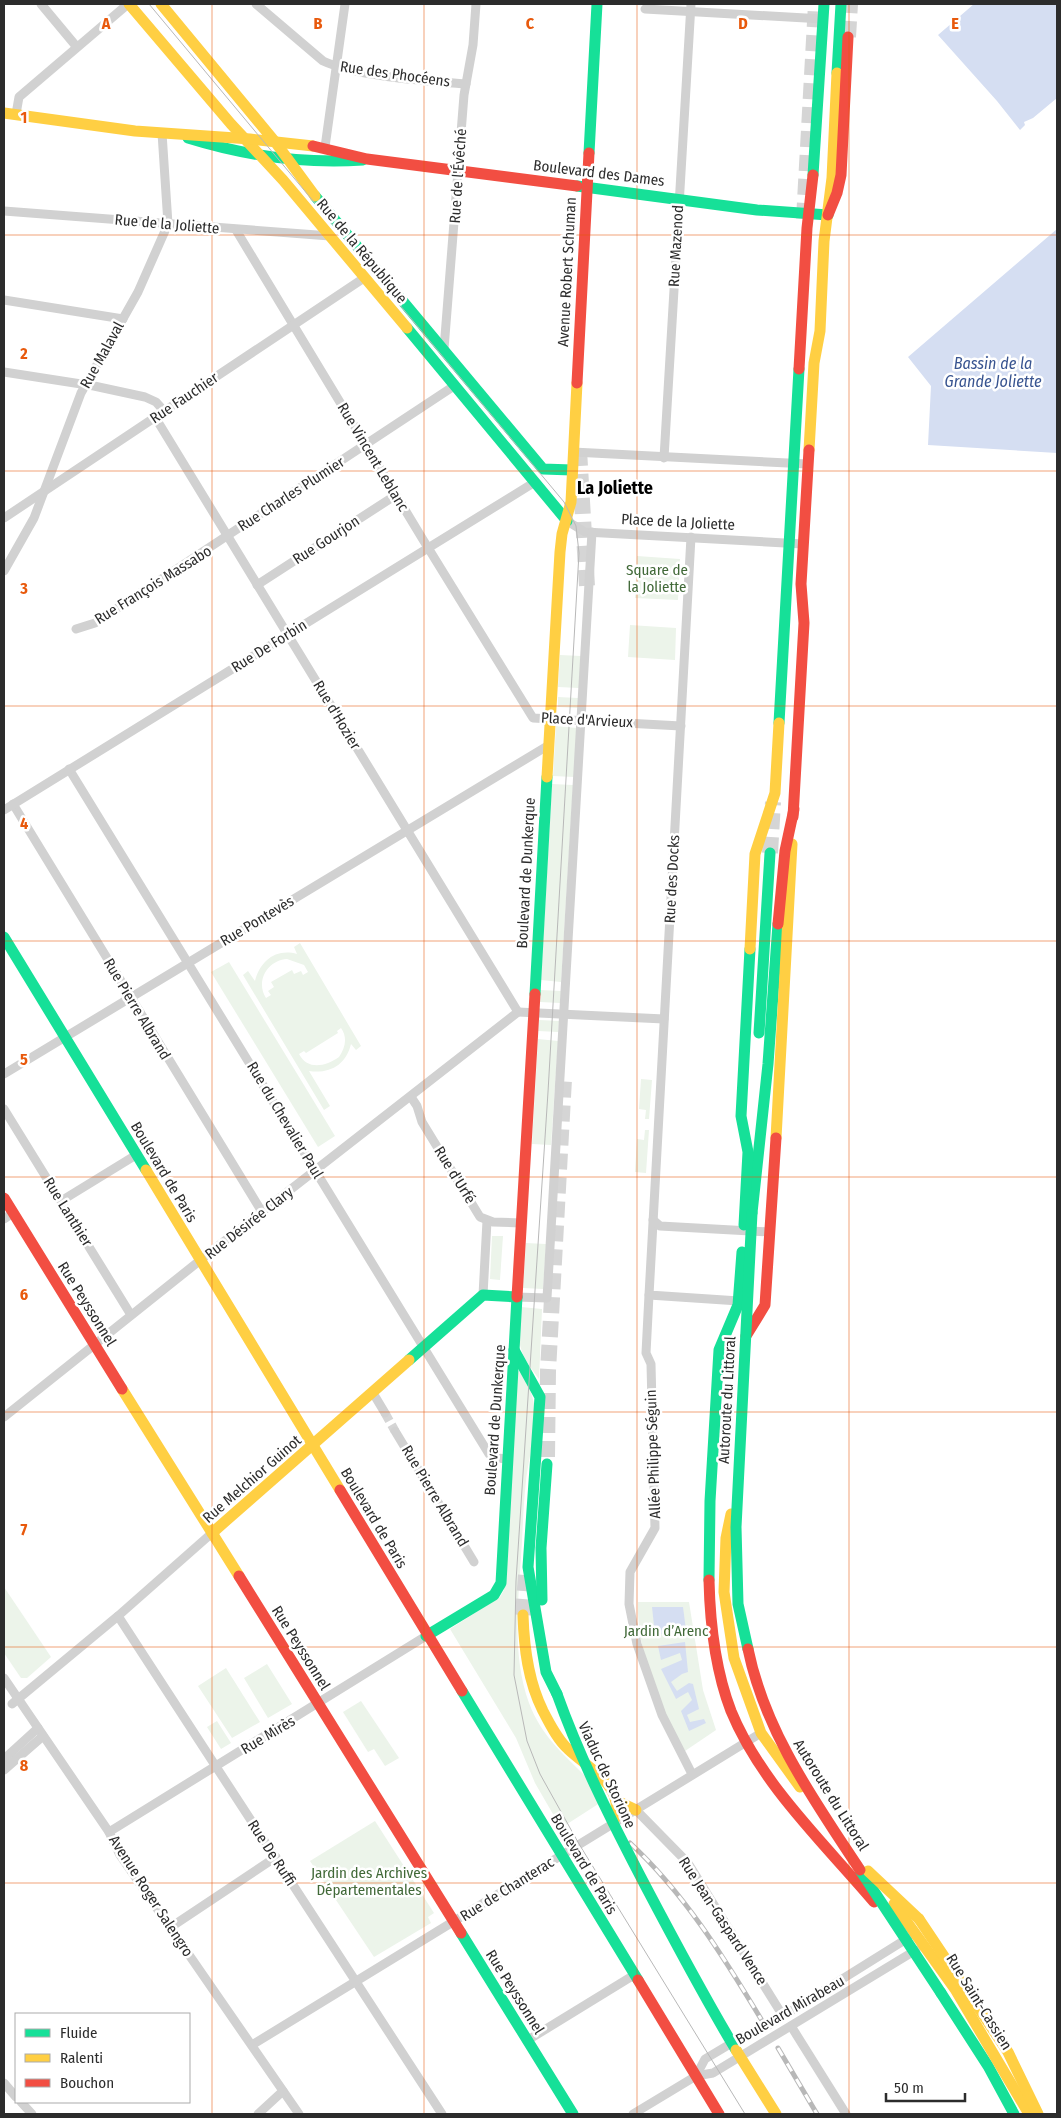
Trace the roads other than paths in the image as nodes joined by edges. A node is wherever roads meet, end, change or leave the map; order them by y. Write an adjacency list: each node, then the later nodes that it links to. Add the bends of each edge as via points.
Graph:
1 (41, 4): 14 (street)
2 (129, 4): 14 (street); 18 (main road, Rue de la République)
3 (161, 4): 24 (main road, Rue de la République)
4 (256, 4): 15 (street, Rue des Phocéens, via 323,61)
5 (345, 4): 15 (street)
6 (476, 4): 16 (street, Rue de l'Évêché)
7 (597, 4): 32 (main road, Avenue Robert Schuman)
8 (824, 4): 12 (main road)
9 (841, 4): 36 (main road)
10 (691, 8): 11 (street); 12 (street); 33 (street, Rue Mazenod)
11 (645, 9)
12 (822, 19): 35 (main road)
13 (848, 37): 36 (main road, via 841,175)
14 (76, 46): 19 (street, via 19,97)
15 (336, 66): 16 (street, Rue des Phocéens); 25 (street)
16 (466, 84): 30 (street, Rue de l'Évêché)
17 (4, 112): 19 (main road, Boulevard des Dames)
18 (222, 112): 22 (main road, via 220,124); 23 (main road, Rue de la République)
19 (16, 114): 20 (main road, Boulevard des Dames)
20 (162, 133): 21 (main road, Boulevard des Dames); 37 (street, Rue Malaval)
21 (178, 135): 22 (main road, Boulevard des Dames); 26 (main road, Boulevard des Dames, via 210,146)
22 (212, 135): 23 (main road, Boulevard des Dames)
23 (244, 138): 24 (main road, Boulevard des Dames); 26 (main road, Rue de la République)
24 (276, 142): 25 (main road, Boulevard des Dames); 27 (main road, Rue de la République)
25 (325, 147): 28 (main road, Boulevard des Dames)
26 (259, 154): 27 (main road, Boulevard des Dames); 39 (main road, Rue de la République)
27 (289, 159): 29 (main road, Boulevard des Dames); 31 (main road, Rue de la République)
28 (367, 160): 29 (main road, Boulevard des Dames); 30 (main road, Boulevard des Dames)
29 (323, 162): 31 (main road, via 310,173)
30 (458, 171): 32 (main road, Boulevard des Dames); 44 (street, Rue de l'Évêché)
31 (307, 186): 44 (main road, Rue de la République)
32 (587, 188): 33 (main road, Boulevard des Dames); 51 (main road, Avenue Robert Schuman)
33 (679, 198): 35 (main road, Boulevard des Dames); 52 (street, Rue Mazenod)
34 (4, 210): 37 (street, Rue de la Joliette)
35 (809, 214): 36 (main road, Boulevard des Dames); 53 (main road)
36 (828, 215): 54 (main road)
37 (168, 224): 38 (street, Rue de la Joliette); 42 (street, Rue Malaval)
38 (236, 230): 39 (street, Rue de la Joliette); 43 (street, Rue Vincent Leblanc)
39 (330, 236): 40 (main road, Rue de la République)
40 (364, 278): 43 (street, Rue Fauchier); 47 (main road, Rue de la République)
41 (4, 300): 42 (street)
42 (123, 318): 46 (street, Rue Malaval)
43 (293, 325): 48 (street, Rue Fauchier); 50 (street, Rue Vincent Leblanc)
44 (444, 349): 55 (main road, Rue de la République, via 543,469)
45 (4, 372): 46 (street)
46 (86, 384): 48 (street, via 146,396); 57 (street, Rue Malaval)
47 (454, 386): 50 (street, Rue Charles Plumier); 56 (main road, Rue de la République)
48 (164, 411): 49 (street, Rue Fauchier)
49 (155, 417): 57 (street, Rue Fauchier); 62 (street, Rue d'Hozier)
50 (366, 445): 58 (street, Rue Vincent Leblanc); 62 (street, Rue Charles Plumier)
51 (573, 452): 52 (street); 55 (main road, Boulevard de Dunkerque)
52 (664, 458): 53 (street)
53 (794, 464): 54 (street); 64 (main road)
54 (808, 464): 65 (main road)
55 (572, 470): 60 (main road, Boulevard de Dunkerque)
56 (535, 482): 60 (main road, Rue de la République); 66 (street, Rue De Forbin)
57 (45, 491): 59 (street, Rue Fauchier); 67 (street, Rue Malaval, via 34,518)
58 (396, 495): 66 (street, Rue Vincent Leblanc); 68 (street, Rue Gourjon)
59 (4, 518)
60 (566, 521): 61 (street, Place de la Joliette, via 580,530); 72 (main road, Boulevard de Dunkerque, via 561,538)
61 (592, 532): 63 (street, Place de la Joliette); 73 (street)
62 (228, 536): 68 (street, Rue d'Hozier); 69 (street, Rue François Massabo, via 95,623)
63 (691, 537): 64 (street, Place de la Joliette); 74 (street, Rue des Docks)
64 (790, 544): 65 (street, Place de la Joliette); 104 (main road, Rue Saint-Cassien, via 775,794 755,854 741,1116 748,1152)
65 (803, 544): 80 (main road, via 801,584 804,623)
66 (428, 548): 70 (street, Rue De Forbin); 71 (street, Rue Vincent Leblanc)
67 (4, 571)
68 (256, 585): 70 (street, Rue d'Hozier)
69 (76, 629)
70 (288, 635): 77 (street, Rue De Forbin); 81 (street, Rue d'Hozier)
71 (512, 683): 72 (street, Place d'Arvieux, via 534,718)
72 (550, 718): 73 (street, Place d'Arvieux); 75 (main road, Boulevard de Dunkerque)
73 (580, 720): 74 (street, Place d'Arvieux); 88 (street)
74 (681, 726): 89 (street, Rue des Docks)
75 (549, 745): 76 (street, Place d'Arvieux); 87 (main road, Boulevard de Dunkerque)
76 (511, 768): 81 (street, Rue Pontevès)
77 (69, 769): 78 (street, Rue De Forbin); 84 (street, Rue du Chevalier Paul)
78 (13, 804): 79 (street, Rue De Forbin); 85 (street, Rue Pierre Albrand)
79 (4, 810)
80 (794, 810): 91 (main road, via 784,844); 105 (main road, Rue Saint-Cassien, via 779,1097)
81 (407, 830): 84 (street, Rue Pontevès); 86 (street, Rue d'Hozier)
82 (770, 852): 91 (main road)
83 (4, 937): 90 (main road, Boulevard de Paris)
84 (189, 962): 85 (street, Rue Pontevès); 96 (street, Rue du Chevalier Paul)
85 (130, 998): 90 (street, Rue Pontevès); 99 (street, Rue Pierre Albrand)
86 (518, 1012): 87 (street); 93 (street, Rue Désirée Clary)
87 (533, 1013): 88 (street); 103 (main road, Boulevard de Dunkerque)
88 (564, 1014): 89 (street); 109 (street, via 547,1298)
89 (664, 1019): 102 (street, Rue des Docks)
90 (65, 1038): 92 (street, Rue Pontevès); 95 (main road, Boulevard de Paris)
91 (762, 1064): 142 (main road, Autoroute du Littoral, bridge, via 736,1526 738,1604 753,1675 766,1713 803,1783)
92 (4, 1074)
93 (410, 1097): 96 (street, Rue Désirée Clary); 101 (street, Rue d'Urfé, via 480,1217)
94 (4, 1109): 98 (street, Rue Lanthier)
95 (136, 1155): 98 (street); 106 (main road, Boulevard de Paris)
96 (316, 1171): 99 (street, Rue Désirée Clary); 113 (street, Rue du Chevalier Paul)
97 (4, 1198): 100 (main road, Rue Peyssonnel)
98 (61, 1201): 111 (street, Rue Lanthier)
99 (262, 1212): 106 (street, Rue Désirée Clary)
100 (8, 1216): 112 (main road, Rue Peyssonnel)
101 (488, 1220): 103 (street); 107 (street)
102 (653, 1220): 104 (street, via 660,1226); 108 (street, Allée Philippe Séguin)
103 (521, 1224): 109 (main road, Boulevard de Dunkerque)
104 (743, 1230): 105 (street); 110 (main road, Rue Saint-Cassien)
105 (768, 1232): 132 (main road, Rue Saint-Cassien, via 765,1305 740,1348 732,1509 726,1538 724,1592 734,1658)
106 (200, 1261): 111 (street, Rue Désirée Clary); 119 (main road, Boulevard de Paris)
107 (483, 1295): 109 (main road); 113 (main road, Rue Melchior Guinot)
108 (650, 1295): 110 (street); 137 (street, Allée Philippe Séguin, via 646,1353 651,1364 655,1528 630,1572 629,1604 638,1644 662,1715)
109 (517, 1297): 114 (main road, Boulevard de Dunkerque)
110 (739, 1301): 133 (main road, Rue Saint-Cassien, via 737,1312 719,1347 707,1592 720,1672)
111 (131, 1315): 112 (street, Rue Désirée Clary)
112 (94, 1344): 117 (street, Rue Désirée Clary); 122 (main road, Rue Peyssonnel)
113 (424, 1348): 115 (main road, Rue Melchior Guinot); 121 (street, Rue du Chevalier Paul, via 489,1454)
114 (514, 1350): 121 (main road, Boulevard de Dunkerque); 124 (main road, via 538,1391 541,1403 528,1567)
115 (372, 1393): 116 (street); 119 (main road, Rue Melchior Guinot)
116 (385, 1413)
117 (4, 1417)
118 (395, 1431): 123 (street, Rue Pierre Albrand)
119 (314, 1445): 122 (main road, Rue Melchior Guinot); 127 (main road, Boulevard de Paris)
120 (547, 1457): 124 (main road)
121 (508, 1459): 127 (main road, Boulevard de Dunkerque, via 499,1590)
122 (212, 1533): 126 (street, Rue Melchior Guinot); 130 (main road, Rue Peyssonnel)
123 (474, 1562)
124 (539, 1612): 169 (main road, Viaduc de Storione, bridge, via 557,1694 580,1759 727,2035)
125 (523, 1615): 138 (main road, via 525,1660 534,1692 544,1712 567,1748 604,1779)
126 (118, 1616): 129 (street, Rue Melchior Guinot); 135 (street, Rue De Ruffi)
127 (426, 1636): 130 (street, Rue Mirès); 143 (main road, Boulevard de Paris)
128 (4, 1678): 129 (street, Avenue Roger Salengro)
129 (15, 1701): 131 (street, Avenue Roger Salengro)
130 (318, 1704): 135 (street, Rue Mirès); 145 (main road, Rue Peyssonnel)
131 (41, 1732): 134 (street); 136 (street); 141 (street, Avenue Roger Salengro)
132 (761, 1733): 133 (street, Rue de Chanterac); 147 (main road, Rue Saint-Cassien, via 783,1767)
133 (746, 1741): 137 (street, Rue de Chanterac); 148 (main road, Rue Saint-Cassien, via 809,1828 875,1904)
134 (4, 1759)
135 (216, 1767): 141 (street, Rue Mirès); 144 (street, Rue De Ruffi)
136 (4, 1770)
137 (692, 1774): 139 (street, Rue de Chanterac)
138 (617, 1801): 139 (main road); 140 (main road, via 617,1818)
139 (636, 1810): 140 (street, Rue de Chanterac); 153 (street, Rue Jean-Gaspard Vence, via 688,1862)
140 (613, 1823): 143 (street, Rue de Chanterac)
141 (109, 1832): 146 (street, Avenue Roger Salengro, via 120,1855)
142 (850, 1851): 172 (main road, Autoroute du Littoral, bridge, via 873,1892 988,2066); 174 (main road, bridge, via 919,1919 1008,2052)
143 (561, 1855): 145 (street, Rue de Chanterac); 151 (main road, Boulevard de Paris)
144 (276, 1858): 146 (street); 152 (street, Rue De Ruffi)
145 (453, 1923): 152 (street, Rue de Chanterac); 155 (main road, Rue Peyssonnel)
146 (170, 1927): 156 (street, Avenue Roger Salengro)
147 (916, 1933): 148 (street, Boulevard Mirabeau); 149 (main road, Rue Saint-Cassien)
148 (902, 1942): 150 (main road, Rue Saint-Cassien); 153 (street, Boulevard Mirabeau)
149 (925, 1944): 150 (street, Boulevard Mirabeau); 173 (main road, Rue Saint-Cassien)
150 (910, 1954): 154 (street, Boulevard Mirabeau); 171 (main road, Rue Saint-Cassien, via 944,2003)
151 (634, 1975): 155 (street); 157 (main road, Boulevard de Paris)
152 (356, 1982): 156 (street, Rue de Chanterac); 165 (street, Rue De Ruffi)
153 (783, 2016): 157 (street, Boulevard Mirabeau, via 705,2059)
154 (792, 2026): 157 (street, Boulevard Mirabeau, via 713,2073); 170 (street)
155 (528, 2040): 166 (main road, Rue Peyssonnel)
156 (252, 2045): 159 (street, Avenue Roger Salengro)
157 (696, 2076): 167 (street, Boulevard Mirabeau); 168 (main road, Boulevard de Paris)
158 (4, 2083): 160 (street)
159 (283, 2091): 163 (street); 164 (street, Avenue Roger Salengro)
160 (15, 2096)
161 (21, 2103): 162 (street)
162 (32, 2114)
163 (258, 2114)
164 (299, 2114)
165 (442, 2114)
166 (573, 2114)
167 (633, 2114)
168 (719, 2114)
169 (776, 2114)
170 (846, 2114)
171 (1007, 2114)
172 (1014, 2114)
173 (1029, 2114)
174 (1038, 2114)

